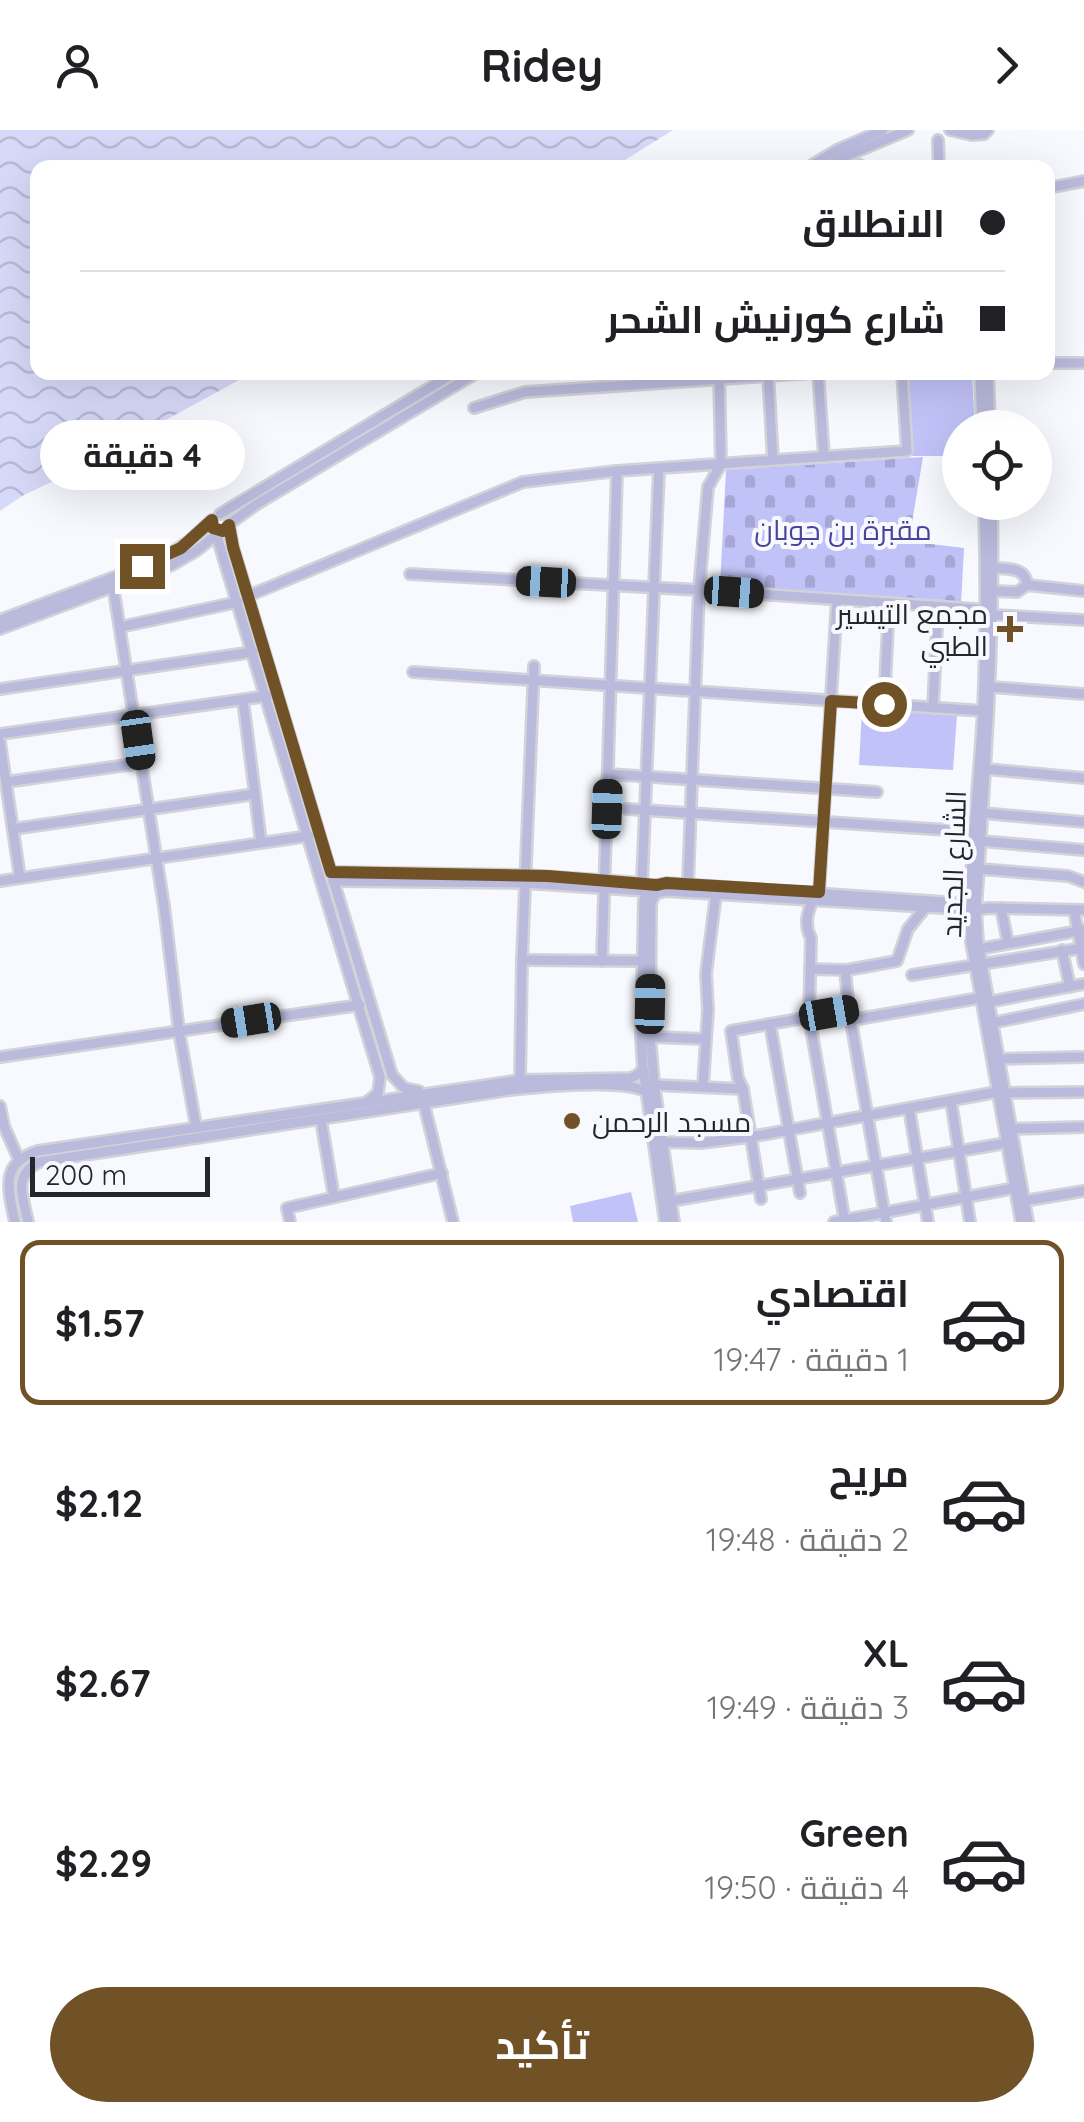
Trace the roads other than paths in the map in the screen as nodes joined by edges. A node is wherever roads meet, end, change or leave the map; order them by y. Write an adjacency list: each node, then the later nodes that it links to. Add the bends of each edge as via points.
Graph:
1 (883, 130): 6 (street)
2 (908, 130): 7 (street)
3 (950, 130): 4 (street)
4 (988, 130)
5 (938, 140): 8 (street)
6 (820, 160)
7 (837, 160)
8 (939, 160)
9 (1084, 181): 10 (street)
10 (1055, 187)
11 (1055, 363): 12 (street)
12 (1084, 363)
13 (445, 380): 22 (street)
14 (462, 380): 22 (street)
15 (670, 380): 23 (street, via 525,392)
16 (719, 380): 28 (street)
17 (768, 380): 27 (street)
18 (818, 380): 26 (street)
19 (903, 380): 26 (street, via 907,451)
20 (980, 380): 24 (street)
21 (988, 380): 25 (street)
22 (411, 406): 33 (street)
23 (474, 408)
24 (981, 410)
25 (989, 410)
26 (824, 457): 27 (street)
27 (773, 460): 28 (street)
28 (720, 464): 29 (street); 42 (street, via 708,487)
29 (659, 468): 30 (street); 41 (street)
30 (617, 471): 38 (street); 45 (street, via 524,482)
31 (985, 520): 50 (street, الشارع الجديد)
32 (992, 520): 36 (street, الشارع الجديد)
33 (220, 525): 34 (street); 35 (street); 45 (street); 48 (street, via 162,559)
34 (196, 551): 35 (street); 39 (street)
35 (223, 552): 45 (street)
36 (993, 568): 40 (street, via 1020,572); 43 (street, الشارع الجديد)
37 (410, 574): 38 (street)
38 (614, 585): 41 (street); 60 (street)
39 (113, 586): 48 (street); 53 (street)
40 (1027, 586): 43 (street); 44 (street)
41 (654, 588): 42 (street); 63 (street)
42 (699, 590): 46 (street); 64 (street)
43 (993, 591): 50 (street, الشارع الجديد)
44 (1084, 591)
45 (243, 599): 53 (street); 55 (street); 98 (street)
46 (837, 600): 47 (street); 68 (street)
47 (889, 603): 49 (street); 69 (street)
48 (47, 606): 51 (street); 54 (street)
49 (938, 606): 50 (street); 70 (street)
50 (991, 612): 52 (street); 61 (street, الشارع الجديد); 71 (street, الشارع الجديد)
51 (0, 620)
52 (1084, 620)
53 (120, 627): 57 (street)
54 (0, 629)
55 (253, 652): 57 (street); 66 (street)
56 (534, 666): 59 (street)
57 (127, 670): 62 (street); 72 (street)
58 (413, 672): 59 (street)
59 (534, 681): 60 (street); 100 (street)
60 (610, 686): 63 (street); 76 (street)
61 (991, 687): 65 (street); 75 (street, الشارع الجديد)
62 (0, 689)
63 (650, 690): 64 (street); 77 (street)
64 (696, 692): 68 (street); 79 (street)
65 (1084, 694)
66 (266, 696): 67 (street); 93 (street)
67 (242, 700): 72 (street); 83 (street)
68 (831, 701): 69 (street); 81 (street)
69 (884, 704): 70 (street)
70 (932, 708): 71 (street)
71 (983, 711): 92 (street, الشارع الجديد)
72 (134, 716): 73 (street); 74 (street)
73 (0, 738): 80 (street)
74 (141, 763): 80 (street); 84 (street)
75 (986, 769): 78 (street); 88 (street, الشارع الجديد)
76 (608, 774): 77 (street); 103 (street)
77 (647, 776): 79 (street); 86 (street)
78 (1084, 778)
79 (692, 779): 81 (street); 87 (street)
80 (6, 782): 91 (street)
81 (826, 788): 82 (street); 89 (street)
82 (877, 792)
83 (255, 794): 84 (street); 94 (street)
84 (148, 809): 91 (street); 96 (street)
85 (627, 809): 86 (street)
86 (646, 810): 87 (street); 105 (street)
87 (690, 813): 89 (street); 104 (street)
88 (982, 813): 90 (street); 92 (street, الشارع الجديد)
89 (823, 822): 92 (street); 107 (street)
90 (1084, 822)
91 (12, 828): 99 (street)
92 (979, 835): 95 (street); 97 (street, الشارع الجديد); 108 (street, الشارع الجديد)
93 (309, 836): 94 (street); 125 (street)
94 (261, 842): 96 (street)
95 (1084, 850)
96 (155, 858): 99 (street); 135 (street)
97 (979, 869): 102 (street); 108 (street, الشارع الجديد)
98 (332, 877): 100 (street); 125 (street)
99 (20, 878): 101 (street)
100 (525, 879): 103 (street); 117 (street)
101 (0, 881)
102 (1084, 882)
103 (605, 883): 105 (street); 118 (street)
104 (688, 884): 105 (street); 107 (street)
105 (644, 887): 119 (street)
106 (716, 894): 107 (street); 136 (street, via 653,896); 137 (street)
107 (816, 896): 108 (street); 109 (street); 122 (street, via 808,912)
108 (973, 907): 109 (street); 110 (street); 115 (street, الشارع الجديد); 120 (street, الشارع الجديد)
109 (925, 908): 123 (street, via 908,929 897,960)
110 (1001, 908): 111 (street); 113 (street)
111 (1079, 910): 112 (street)
112 (1081, 931): 113 (street); 114 (street)
113 (1008, 943): 115 (street)
114 (1082, 948): 116 (street); 121 (street)
115 (979, 949): 120 (street, الشارع الجديد)
116 (1062, 950): 120 (street); 127 (street)
117 (522, 960): 118 (street); 144 (street)
118 (602, 961): 119 (street)
119 (642, 961): 141 (street)
120 (977, 964): 124 (street); 128 (street, الشارع الجديد)
121 (1084, 964)
122 (810, 968): 123 (street); 132 (street)
123 (845, 970): 131 (street)
124 (912, 975)
125 (359, 983): 130 (street); 142 (street)
126 (1084, 984): 127 (street)
127 (1070, 988): 128 (street)
128 (984, 1000): 131 (street); 133 (street, الشارع الجديد); 148 (street, الشارع الجديد)
129 (1084, 1004): 133 (street)
130 (360, 1005): 135 (street); 143 (street)
131 (850, 1015): 132 (street); 159 (street)
132 (809, 1016): 134 (street); 162 (street)
133 (992, 1023): 140 (street, الشارع الجديد)
134 (770, 1024): 147 (street, via 731,1032); 166 (street)
135 (179, 1031): 138 (street); 163 (street)
136 (650, 1037): 137 (street); 150 (street)
137 (706, 1039): 146 (street)
138 (0, 1057)
139 (1084, 1057): 140 (street)
140 (998, 1059): 148 (street, الشارع الجديد)
141 (643, 1068): 145 (street); 150 (street)
142 (392, 1075): 151 (street); 152 (street)
143 (380, 1078): 152 (street); 154 (street, via 378,1093)
144 (520, 1080): 145 (street); 151 (street)
145 (607, 1082): 150 (street); 151 (street)
146 (703, 1087): 147 (street); 150 (street)
147 (744, 1089): 167 (street)
148 (1001, 1092): 149 (street); 153 (street); 165 (street, الشارع الجديد); 169 (street, الشارع الجديد)
149 (1084, 1092)
150 (651, 1093): 168 (street); 194 (street)
151 (425, 1098): 152 (street); 156 (street); 176 (street)
152 (391, 1099): 154 (street); 156 (street); 158 (street)
153 (951, 1101): 157 (street); 170 (street)
154 (365, 1103): 161 (street)
155 (0, 1106): 171 (street)
156 (402, 1107): 158 (street)
157 (909, 1108): 159 (street); 172 (street)
158 (382, 1110): 160 (street)
159 (868, 1116): 162 (street); 173 (street)
160 (320, 1120): 161 (street); 182 (street)
161 (266, 1122): 163 (street); 174 (street, via 39,1162)
162 (828, 1123): 166 (street); 175 (street)
163 (196, 1126): 171 (street)
164 (1084, 1127): 165 (street)
165 (1011, 1128): 186 (street, الشارع الجديد)
166 (789, 1130): 167 (street); 177 (street)
167 (750, 1136): 168 (street); 178 (street)
168 (663, 1142): 185 (street)
169 (1006, 1143): 170 (street); 179 (street, الشارع الجديد)
170 (958, 1151): 172 (street); 183 (street)
171 (18, 1158): 174 (street); 190 (street, via 8,1174)
172 (917, 1158): 173 (street); 187 (street)
173 (876, 1164): 175 (street); 188 (street)
174 (25, 1172): 191 (street)
175 (836, 1172): 177 (street); 189 (street)
176 (442, 1173): 182 (street); 193 (street)
177 (798, 1178): 178 (street); 181 (street)
178 (758, 1185): 184 (street); 185 (street)
179 (1015, 1188): 183 (street); 198 (street, الشارع الجديد)
180 (1084, 1190): 186 (street)
181 (800, 1192)
182 (334, 1197): 192 (street, via 287,1208)
183 (966, 1197): 187 (street); 197 (street)
184 (761, 1200)
185 (671, 1201): 195 (street)
186 (1024, 1201): 198 (street, الشارع الجديد)
187 (926, 1205): 188 (street); 196 (street)
188 (885, 1217): 189 (street)
189 (842, 1221)
190 (15, 1222)
191 (28, 1222)
192 (290, 1222)
193 (452, 1222)
194 (665, 1222)
195 (674, 1222)
196 (928, 1222)
197 (970, 1222)
198 (1024, 1222)

